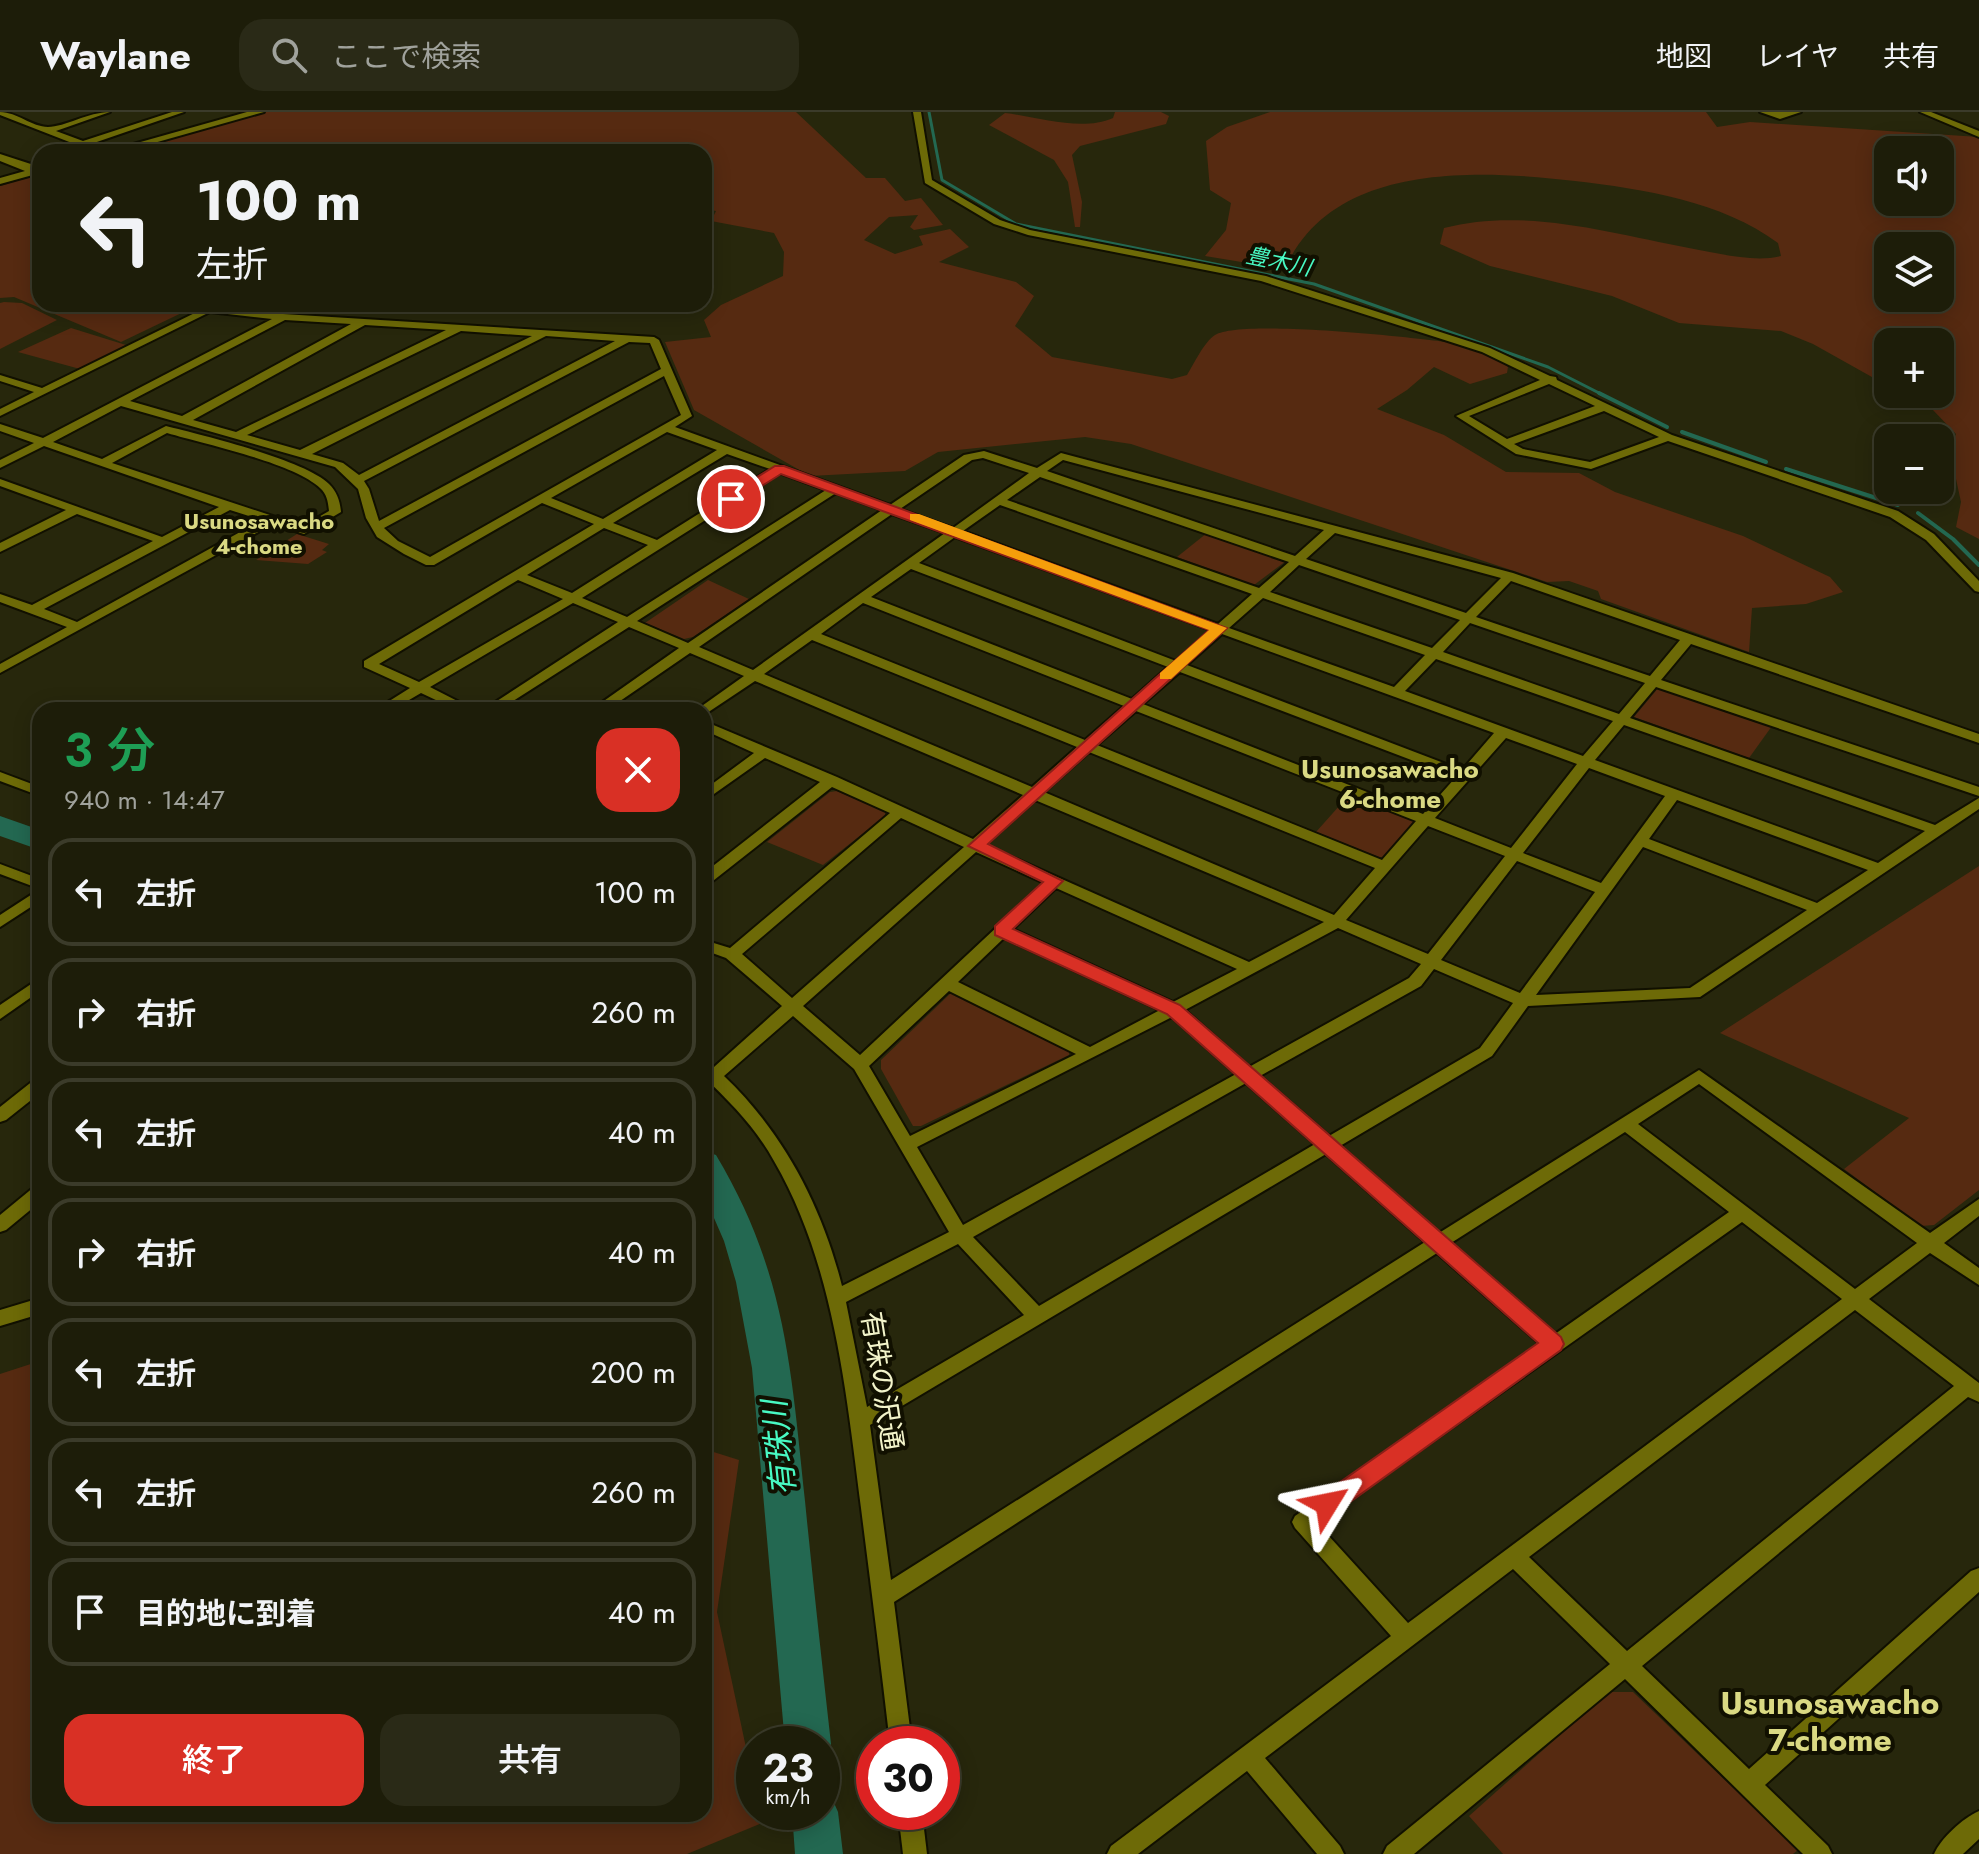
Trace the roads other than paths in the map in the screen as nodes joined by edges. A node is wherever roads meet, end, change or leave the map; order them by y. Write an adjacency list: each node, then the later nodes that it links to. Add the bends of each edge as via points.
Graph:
1 (0, 112): 10 (street)
2 (31, 112): 10 (street)
3 (106, 112): 11 (street)
4 (180, 112): 13 (street)
5 (259, 112): 14 (street)
6 (917, 112): 30 (street, via 928,181 997,222 1263,278 1486,350)
7 (1764, 112): 8 (street)
8 (1797, 112)
9 (1924, 112): 12 (street)
10 (14, 117): 11 (street)
11 (49, 130): 13 (street)
12 (1979, 134)
13 (83, 144)
14 (140, 144)
15 (0, 157): 17 (street)
16 (0, 165): 19 (street)
17 (32, 169)
18 (32, 173): 19 (street)
19 (23, 175): 20 (street)
20 (0, 181)
21 (203, 312): 31 (street)
22 (237, 312): 23 (street)
23 (283, 317): 24 (street); 32 (street)
24 (365, 321): 25 (street); 35 (street)
25 (460, 327): 26 (street); 38 (street)
26 (544, 333): 27 (street); 43 (street)
27 (628, 339): 28 (street, via 654,340); 48 (street)
28 (667, 370): 37 (street, via 687,416); 58 (street)
29 (0, 378): 31 (street)
30 (1552, 379): 33 (street); 41 (street, via 1461,416)
31 (42, 391): 34 (street)
32 (120, 402): 35 (street); 40 (street)
33 (1606, 406): 39 (street); 41 (street)
34 (0, 413)
35 (184, 420): 38 (street)
36 (0, 427): 40 (street)
37 (667, 428): 42 (street); 51 (street)
38 (238, 435): 43 (street)
39 (1668, 437): 41 (street, via 1591,466 1533,456); 68 (street, via 1894,514 1930,537)
40 (43, 443): 44 (street); 45 (street)
41 (1506, 443)
42 (727, 449): 46 (street); 57 (street)
43 (302, 454): 48 (street, via 339,465)
44 (103, 463): 53 (street); 56 (street, via 166,429 307,474 335,501 335,512 304,530)
45 (0, 465)
46 (779, 469): 50 (street); 62 (street)
47 (1038, 470): 52 (street); 55 (street, via 984,454 968,457); 59 (street, via 1061,456); 64 (street)
48 (360, 479): 58 (street)
49 (0, 482): 54 (street)
50 (835, 489): 55 (street); 75 (street)
51 (543, 499): 57 (street); 58 (street, via 430,562 396,545)
52 (997, 500): 60 (street); 69 (street)
53 (229, 506): 56 (street); 61 (street)
54 (77, 509): 61 (street); 63 (street)
55 (893, 509): 60 (street); 80 (street)
56 (271, 520): 76 (street)
57 (604, 523): 62 (street); 66 (street)
58 (377, 527)
59 (1333, 529): 64 (street); 67 (street)
60 (953, 532): 65 (street); 77 (street)
61 (163, 541): 73 (street)
62 (658, 545): 71 (street)
63 (0, 548)
64 (1297, 559): 69 (street); 74 (street)
65 (909, 564): 72 (street); 82 (street)
66 (517, 575): 71 (street); 86 (street, via 369,664)
67 (1509, 576): 74 (street); 79 (street)
68 (1979, 588)
69 (1260, 592): 77 (street); 81 (street)
70 (0, 598): 73 (street)
71 (573, 598): 75 (street); 86 (street)
72 (862, 598): 78 (street); 93 (street)
73 (33, 610): 76 (street)
74 (1468, 618): 81 (street); 85 (street)
75 (630, 623): 80 (street); 90 (street)
76 (77, 626): 83 (street)
77 (1219, 628): 82 (street); 87 (street)
78 (810, 634): 84 (street); 98 (street)
79 (1688, 639): 85 (street); 97 (street)
80 (689, 649): 84 (street); 91 (street)
81 (1434, 654): 87 (street); 94 (street)
82 (1177, 666): 93 (street); 102 (street)
83 (0, 669)
84 (752, 675): 92 (street); 108 (street)
85 (1654, 681): 94 (street); 106 (street)
86 (420, 688): 88 (street); 89 (street)
87 (1396, 693): 96 (street)
88 (396, 702)
89 (451, 702)
90 (503, 702)
91 (610, 702)
92 (712, 705)
93 (1133, 706): 98 (street); 111 (street)
94 (1622, 719): 100 (street); 112 (street)
95 (712, 728): 99 (street)
96 (1504, 731): 100 (street); 102 (street)
97 (1979, 739)
98 (1087, 746): 108 (street); 116 (street)
99 (765, 751): 103 (street); 105 (street)
100 (1586, 762): 107 (street); 115 (street)
101 (0, 776): 104 (street)
102 (1466, 776): 111 (street)
103 (832, 780): 110 (street); 119 (street)
104 (32, 789)
105 (712, 791)
106 (1979, 792)
107 (1674, 794): 113 (street); 117 (street)
108 (1033, 795): 114 (street); 126 (street)
109 (1979, 802): 112 (street)
110 (900, 812): 114 (street); 129 (street)
111 (1427, 821): 115 (street); 116 (street)
112 (1936, 830): 117 (street)
113 (1640, 841): 122 (street); 124 (street)
114 (977, 846): 121 (street); 135 (street)
115 (1515, 854): 122 (street); 130 (street)
116 (1386, 867): 126 (street)
117 (1878, 868): 124 (street)
118 (0, 869): 120 (street)
119 (712, 875)
120 (32, 881)
121 (1055, 881): 127 (street); 131 (street)
122 (1604, 890): 134 (street)
123 (32, 900): 125 (street)
124 (1818, 909): 134 (street, via 1694,993)
125 (0, 922)
126 (1335, 923): 130 (street); 131 (street)
127 (1001, 930): 132 (street); 136 (street)
128 (712, 948): 129 (street)
129 (732, 954): 135 (street)
130 (1427, 962): 134 (street); 142 (street, via 1415,982)
131 (1251, 969): 136 (street)
132 (947, 983): 138 (street); 139 (street)
133 (32, 989): 137 (street)
134 (1524, 1001): 147 (street, via 1486,1052)
135 (794, 1008): 139 (street); 140 (street)
136 (1173, 1009): 138 (street); 142 (street)
137 (0, 1013)
138 (1090, 1054): 146 (street)
139 (860, 1065): 146 (street)
140 (712, 1070)
141 (712, 1073): 157 (street, 有珠の沢通, via 750,1112 778,1155 802,1198)
142 (1248, 1075): 147 (street); 153 (street)
143 (32, 1090): 144 (street)
144 (0, 1116)
145 (1625, 1123): 151 (street); 154 (street); 155 (street, via 1699,1076)
146 (909, 1144): 153 (street)
147 (1328, 1144): 154 (street); 160 (street)
148 (32, 1196): 150 (street)
149 (1979, 1206): 155 (street)
150 (8, 1208): 152 (street)
151 (1741, 1213): 158 (street); 162 (street)
152 (0, 1225)
153 (960, 1235): 157 (street); 160 (street)
154 (1439, 1243): 162 (street); 167 (street)
155 (1930, 1243): 156 (street); 158 (street)
156 (1979, 1278)
157 (838, 1297): 164 (street, 有珠の沢通)
158 (1853, 1299): 163 (street); 165 (street)
159 (32, 1308): 161 (street)
160 (1036, 1315): 164 (street)
161 (0, 1318)
162 (1553, 1344): 168 (street, via 1302,1522)
163 (1973, 1390): 169 (street)
164 (860, 1421): 167 (street, 有珠の沢通)
165 (1513, 1555): 168 (street); 169 (street)
166 (1979, 1578): 172 (street)
167 (883, 1597): 170 (street, 有珠の沢通)
168 (1406, 1637): 171 (street)
169 (1626, 1666): 172 (street); 178 (street)
170 (899, 1726)
171 (1250, 1757): 176 (street); 177 (street)
172 (1748, 1785): 179 (street)
173 (1979, 1823): 180 (street)
174 (912, 1830): 175 (street)
175 (915, 1854)
176 (1119, 1854)
177 (1332, 1854)
178 (1395, 1854)
179 (1820, 1854)
180 (1946, 1854)

